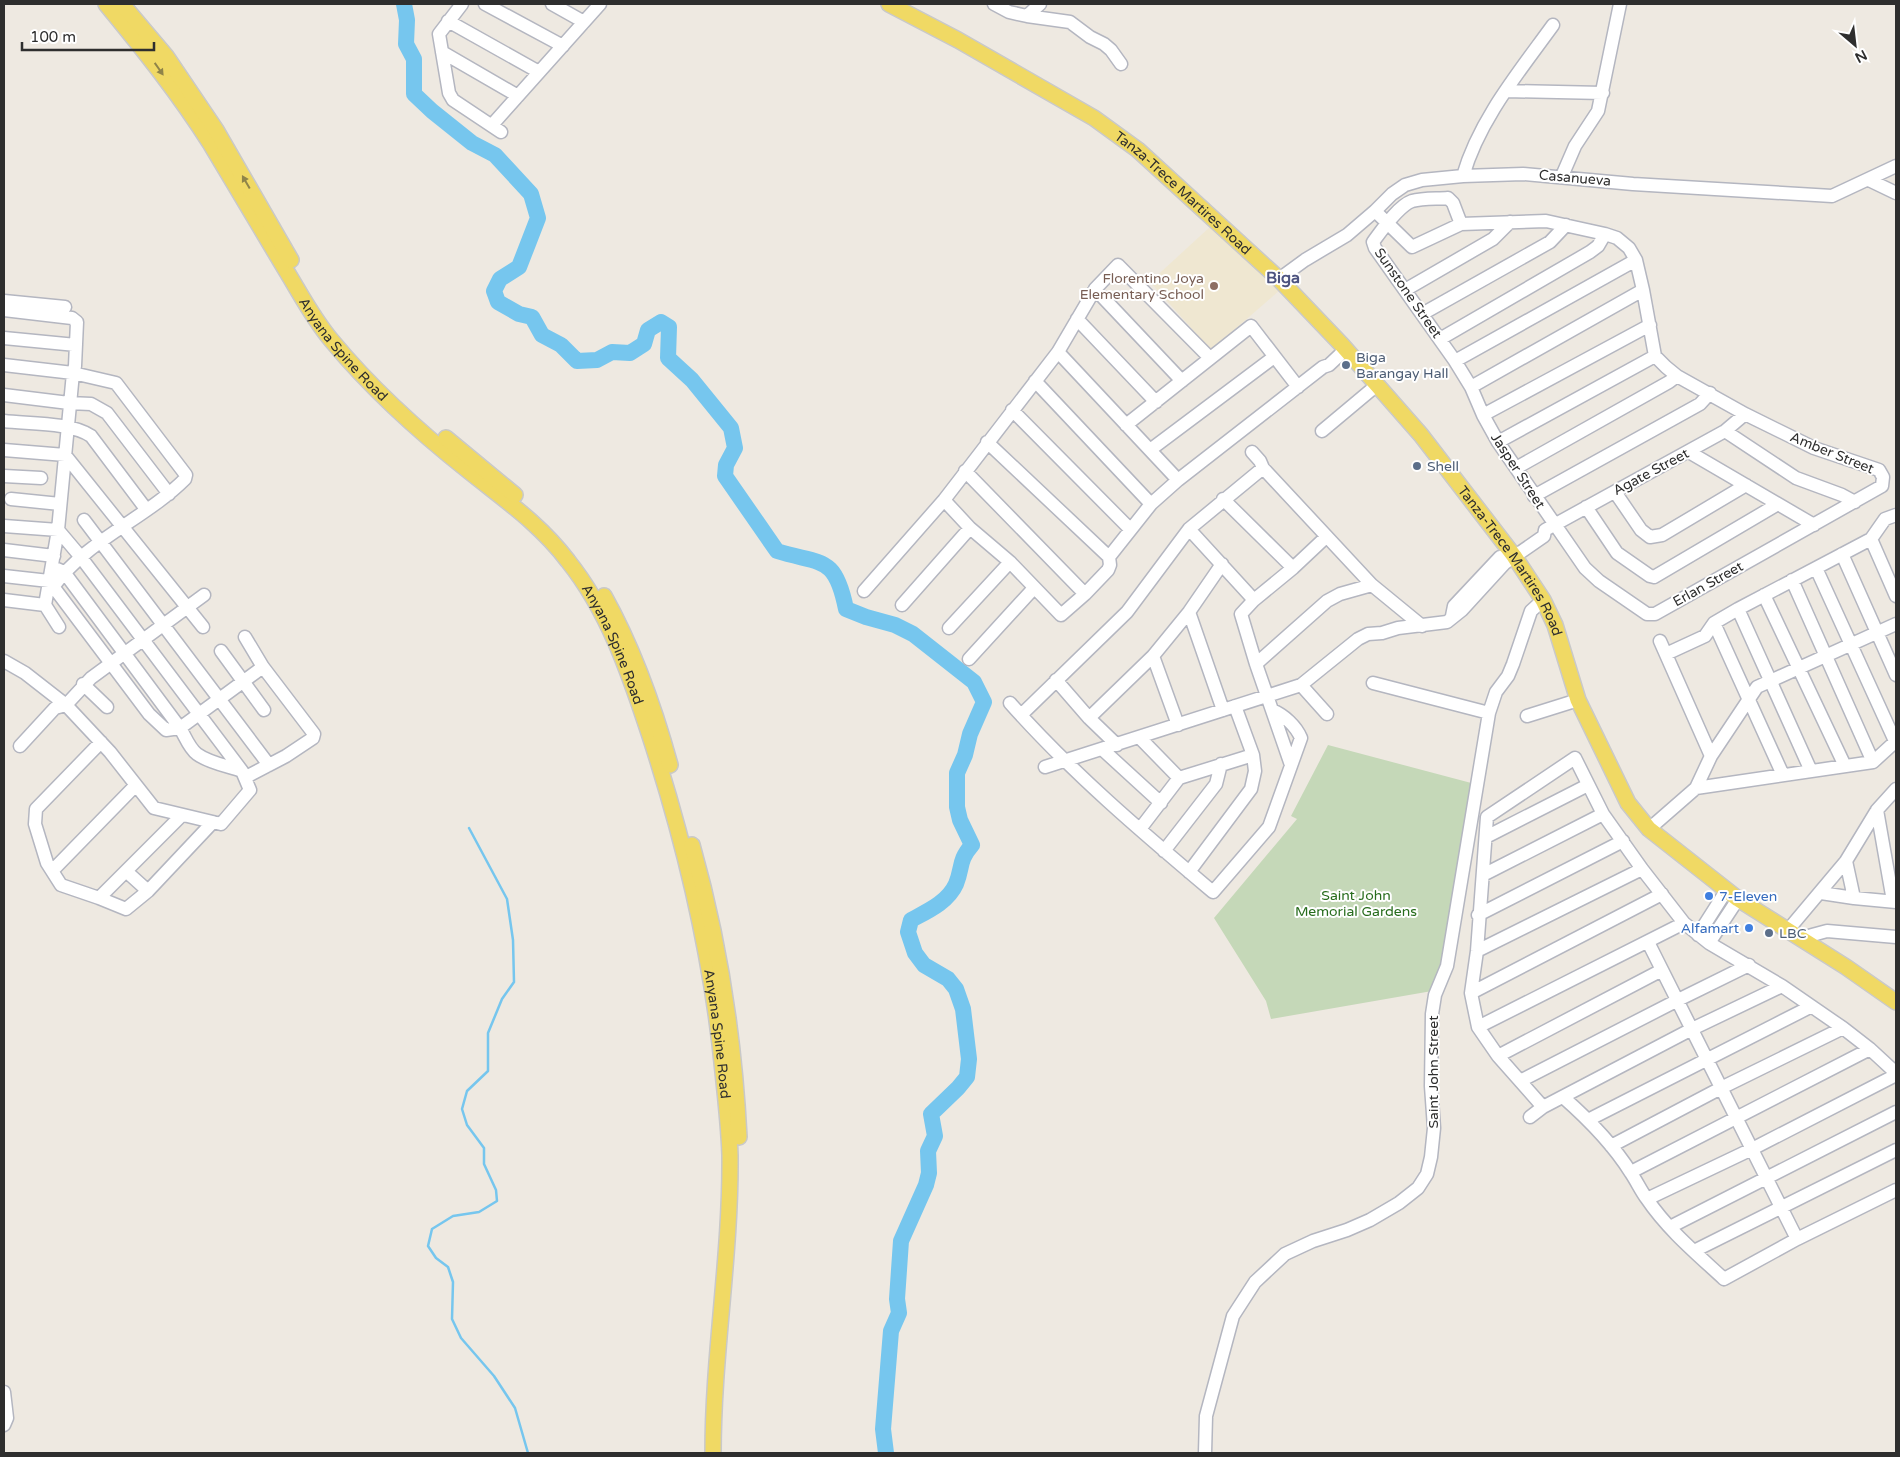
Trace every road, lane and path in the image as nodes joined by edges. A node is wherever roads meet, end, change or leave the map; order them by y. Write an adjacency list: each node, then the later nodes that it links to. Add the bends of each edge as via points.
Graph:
1 (106, 4): 278 (main road, Anyana Spine Road, one-way to 278, via 155,63 208,140 328,338 412,421 554,543 595,600 632,682 675,816 692,883 720,1044 730,1156)
2 (122, 4): 279 (main road, Anyana Spine Road, one-way to 2, via 740,1158 732,1052 702,878 666,751 620,625 579,556 561,535 417,414 362,362 335,331 216,130 166,56)
3 (462, 4): 12 (street)
4 (485, 4): 15 (street)
5 (552, 4): 13 (street)
6 (600, 4): 13 (street)
7 (889, 4): 34 (main road, Tanza-Trece Martires Road, via 1094,118 1138,150)
8 (994, 4): 11 (street, via 1008,12)
9 (1040, 4): 11 (street)
10 (1620, 4): 20 (street)
11 (1027, 16): 17 (street, via 1070,22 1104,44)
12 (448, 21): 16 (street, via 439,34); 18 (street)
13 (584, 22): 15 (street)
14 (1553, 25): 19 (street)
15 (563, 46): 18 (street)
16 (442, 52): 21 (street); 21 (street, via 451,97 496,128)
17 (1121, 64)
18 (540, 72): 21 (street)
19 (1506, 91): 20 (street); 23 (street, via 1470,153)
20 (1602, 93): 24 (street, via 1598,111)
21 (518, 96)
22 (1896, 166): 25 (street, Casanueva)
23 (1463, 176): 24 (street, Casanueva); 27 (street, Casanueva, via 1422,180 1405,186)
24 (1562, 176): 25 (street, Casanueva, via 1633,184 1832,196)
25 (1869, 180): 26 (street)
26 (1896, 193)
27 (1375, 211): 29 (street); 34 (street, Casanueva, via 1347,235)
28 (1510, 222): 30 (street); 31 (street, via 1546,221); 36 (street, via 1493,239)
29 (1387, 224): 30 (street, via 1412,247); 30 (street, via 1412,201 1448,198); 36 (street, Sunstone Street, via 1373,242)
30 (1461, 224)
31 (1566, 225): 32 (street); 41 (street, via 1550,242)
32 (1605, 234): 33 (street, via 1617,238 1629,248); 45 (street, via 1590,252)
33 (1636, 260): 37 (street); 52 (street)
34 (1279, 279): 47 (main road, Tanza-Trece Martires Road)
35 (1095, 290): 42 (street); 51 (street, via 1118,265); 57 (street)
36 (1405, 290): 41 (street, Sunstone Street)
37 (1643, 290): 43 (street); 60 (street)
38 (4, 301): 39 (street)
39 (65, 306)
40 (4, 310): 46 (street, via 72,318 76,322)
41 (1422, 314): 45 (street, Sunstone Street)
42 (1077, 319): 48 (street); 63 (street)
43 (1650, 325): 49 (street); 67 (street)
44 (4, 338): 46 (street)
45 (1440, 339): 52 (street, Sunstone Street)
46 (76, 346): 54 (street)
47 (1344, 347): 58 (main road, Tanza-Trece Martires Road); 59 (street)
48 (1058, 352): 56 (street); 69 (street)
49 (1655, 356): 55 (street); 74 (street)
50 (1274, 357): 51 (street, via 1251,326); 59 (street); 76 (street)
51 (1210, 358): 57 (street)
52 (1456, 360): 60 (street, Sunstone Street)
53 (4, 365): 54 (street)
54 (73, 373): 64 (street); 89 (street, via 108,380 121,388 186,475)
55 (1677, 376): 61 (street); 81 (street)
56 (1035, 381): 65 (street); 96 (street)
57 (1182, 381): 63 (street)
58 (1377, 385): 71 (street); 114 (main road, Tanza-Trece Martires Road, via 1421,435)
59 (1298, 387): 85 (street)
60 (1471, 387): 67 (street, Sunstone Street)
61 (1710, 393): 66 (street); 90 (street, via 1700,404)
62 (4, 395): 64 (street)
63 (1156, 402): 69 (street)
64 (69, 403): 70 (street); 89 (street, via 91,404 107,413)
65 (1012, 410): 73 (street); 108 (street)
66 (1745, 414): 72 (street, Agate Street); 87 (street, Amber Street, via 1814,448 1879,470 1883,477)
67 (1483, 416): 74 (street, Jasper Street)
68 (4, 421): 70 (street)
69 (1126, 425): 76 (street)
70 (67, 427): 79 (street); 99 (street, via 91,436)
71 (1322, 431)
72 (1725, 431): 78 (street, Agate Street); 94 (street, via 1796,478)
73 (987, 442): 82 (street); 117 (street)
74 (1498, 442): 81 (street, Jasper Street)
75 (4, 450): 79 (street)
76 (1150, 450): 85 (street)
77 (1252, 452): 80 (street)
78 (1690, 452): 86 (street); 88 (street, Agate Street)
79 (65, 455): 95 (street); 104 (street)
80 (1263, 468): 92 (street); 110 (street)
81 (1516, 468): 90 (street, Jasper Street)
82 (965, 471): 93 (street); 129 (street)
83 (4, 476): 84 (street)
84 (41, 478)
85 (1178, 480): 96 (street)
86 (1746, 485): 88 (street, via 1662,535 1650,537 1641,530); 97 (street)
87 (1882, 486): 94 (street, Erlan Street)
88 (1614, 492): 98 (street, Agate Street)
89 (169, 494): 99 (street)
90 (1534, 496): 107 (street, Jasper Street)
91 (11, 499): 95 (street)
92 (1223, 499): 106 (street); 121 (street)
93 (944, 500): 105 (street); 128 (street)
94 (1855, 502): 102 (street, Erlan Street)
95 (60, 504): 109 (street)
96 (1151, 504): 108 (street)
97 (1778, 504): 98 (street, via 1654,577 1617,553); 102 (street)
98 (1586, 507): 107 (street, Agate Street)
99 (146, 509): 104 (street)
100 (1896, 515): 111 (street, via 1885,519)
101 (84, 520): 112 (street)
102 (1814, 525): 107 (street, Erlan Street, via 1651,615 1599,581)
103 (4, 526): 109 (street)
104 (122, 527): 112 (street); 138 (street)
105 (970, 528): 118 (street); 137 (street)
106 (1189, 528): 119 (street); 166 (street, via 1127,612)
107 (1550, 528): 114 (street, Agate Street, via 1540,529)
108 (1130, 529): 117 (street)
109 (58, 530): 116 (street); 120 (street)
110 (1326, 538): 121 (street); 126 (street)
111 (1871, 538): 115 (street); 132 (street)
112 (101, 543): 116 (street); 143 (street)
113 (4, 550): 120 (street)
114 (1512, 553): 135 (main road, Tanza-Trece Martires Road); 144 (street, Agate Street, via 1500,557 1466,592 1454,606 1447,622)
115 (1842, 554): 122 (street); 148 (street)
116 (80, 556): 120 (street); 150 (street)
117 (1109, 557): 129 (street, via 1108,570)
118 (1010, 562): 127 (street); 147 (street)
119 (1222, 564): 134 (street); 140 (street)
120 (57, 565): 125 (street); 154 (street)
121 (1294, 568): 134 (street)
122 (1816, 568): 124 (street); 152 (street)
123 (4, 576): 125 (street)
124 (1792, 580): 131 (street); 156 (street)
125 (51, 584): 136 (street); 160 (street)
126 (1372, 585): 144 (street); 161 (street, via 1327,601)
127 (1034, 588): 129 (street, via 1061,615); 158 (street)
128 (864, 590)
129 (1084, 594)
130 (204, 595): 138 (street)
131 (1764, 595): 139 (street); 163 (street)
132 (1896, 596)
133 (4, 600): 136 (street)
134 (1254, 600): 161 (street, via 1241,614)
135 (1543, 600): 174 (main road, Tanza-Trece Martires Road, via 1555,625); 183 (street, Saint John Street, via 1531,611 1513,664 1496,692)
136 (45, 604): 145 (street)
137 (902, 605)
138 (186, 608): 143 (street); 146 (street)
139 (1738, 609): 141 (street); 167 (street)
140 (1189, 612): 157 (street); 178 (street)
141 (1714, 623): 155 (street, via 1705,636); 172 (street)
142 (1896, 624): 148 (street)
143 (165, 625): 150 (street); 173 (street)
144 (1422, 626): 170 (street, via 1362,636)
145 (59, 627)
146 (203, 627)
147 (949, 628)
148 (1876, 633): 152 (street); 164 (street)
149 (245, 637): 162 (street)
150 (142, 640): 154 (street); 181 (street)
151 (1660, 641): 155 (street)
152 (1851, 644): 156 (street); 190 (street)
153 (221, 650): 165 (street)
154 (125, 654): 160 (street); 188 (street)
155 (1666, 654): 196 (street)
156 (1826, 655): 163 (street); 198 (street)
157 (1153, 656): 186 (street); 187 (street)
158 (968, 659)
159 (4, 662): 176 (street, via 25,673)
160 (112, 664): 168 (street); 188 (street, via 159,724 166,730)
161 (1256, 664): 171 (street)
162 (262, 667): 165 (street); 200 (street, via 314,734 313,738)
163 (1799, 667): 167 (street); 202 (street)
164 (1896, 675)
165 (242, 680): 173 (street); 179 (street)
166 (1056, 680): 184 (street); 186 (street)
167 (1771, 680): 172 (street, via 1757,687); 204 (street)
168 (83, 684): 176 (street); 177 (street)
169 (1373, 684): 183 (street)
170 (1301, 685): 171 (street); 182 (street)
171 (1267, 697): 178 (street); 180 (street)
172 (1749, 698): 196 (street); 206 (street)
173 (219, 699): 181 (street); 200 (street)
174 (1578, 700): 185 (street); 218 (main road, Tanza-Trece Martires Road, via 1628,803)
175 (1010, 703): 184 (street)
176 (66, 705): 191 (street); 193 (street, via 55,708)
177 (107, 707)
178 (1229, 708): 187 (street); 195 (street)
179 (264, 710)
180 (1272, 710): 201 (street); 201 (street, via 1281,714 1301,738)
181 (199, 714): 188 (street); 205 (street)
182 (1327, 714)
183 (1489, 714): 280 (street, Saint John Street, via 1447,966 1435,995 1432,1014 1434,1128 1427,1174 1418,1188 1399,1203 1362,1224 1285,1254 1255,1282 1233,1316 1206,1416)
184 (1021, 715): 197 (street)
185 (1527, 716)
186 (1089, 718): 192 (street)
187 (1178, 725): 189 (street)
188 (180, 728): 205 (street, via 198,755)
189 (1140, 738): 192 (street); 207 (street)
190 (1896, 741): 198 (street)
191 (101, 742): 209 (street); 224 (street, via 36,810 35,824)
192 (1117, 745): 194 (street)
193 (20, 746)
194 (1102, 749): 197 (street); 212 (street)
195 (1253, 755): 199 (street); 226 (street, via 1255,771 1250,789)
196 (1711, 756): 210 (street)
197 (1066, 761): 203 (street); 217 (street)
198 (1873, 762): 202 (street)
199 (1221, 764): 207 (street); 221 (street, via 1216,784)
200 (269, 765): 205 (street)
201 (1291, 765): 226 (street, via 1269,827 1213,892)
202 (1845, 766): 204 (street)
203 (1045, 767)
204 (1812, 771): 206 (street)
205 (244, 774): 216 (street, via 250,790 222,824)
206 (1783, 775): 210 (street)
207 (1179, 778): 212 (street)
208 (1588, 785): 214 (street); 219 (street); 219 (street, via 1575,758 1487,817)
209 (135, 786): 215 (street, via 154,808); 224 (street)
210 (1696, 788): 218 (street)
211 (1896, 789): 213 (street)
212 (1161, 803): 217 (street)
213 (1877, 810): 222 (street); 234 (street)
214 (1603, 814): 220 (street); 227 (street)
215 (182, 815): 216 (street); 225 (street)
216 (213, 822): 228 (street)
217 (1140, 829): 221 (street)
218 (1649, 829): 231 (main road, Tanza-Trece Martires Road)
219 (1486, 837): 227 (street)
220 (1623, 842): 223 (street); 235 (street)
221 (1164, 851): 226 (street)
222 (1846, 861): 229 (street); 233 (street)
223 (1642, 869): 230 (street); 242 (street)
224 (52, 870): 232 (street, via 61,885)
225 (127, 872): 228 (street); 232 (street)
226 (1189, 872)
227 (1482, 875): 235 (street)
228 (148, 890): 232 (street, via 126,909)
229 (1821, 893): 233 (street); 237 (street)
230 (1662, 894): 236 (street); 246 (street)
231 (1732, 895): 237 (main road, Tanza-Trece Martires Road); 238 (street); 241 (street)
232 (99, 898)
233 (1854, 898): 234 (street)
234 (1895, 902)
235 (1478, 915): 242 (street)
236 (1684, 923): 238 (street); 240 (street)
237 (1795, 934): 239 (street, via 1827,931); 248 (main road, Tanza-Trece Martires Road)
238 (1698, 936): 241 (street)
239 (1896, 937)
240 (1648, 942): 244 (street); 250 (street)
241 (1709, 943): 243 (street)
242 (1476, 951): 246 (street)
243 (1749, 965): 245 (street); 247 (street)
244 (1662, 970): 247 (street); 254 (street)
245 (1782, 986): 249 (street); 252 (street)
246 (1471, 993): 250 (street)
247 (1678, 1000): 252 (street); 257 (street)
248 (1896, 1002)
249 (1810, 1007): 251 (street); 255 (street)
250 (1478, 1027): 254 (street)
251 (1843, 1028): 253 (street); 258 (street)
252 (1692, 1029): 255 (street); 259 (street)
253 (1870, 1049): 256 (street); 263 (street)
254 (1498, 1056): 257 (street)
255 (1706, 1059): 258 (street); 264 (street)
256 (1896, 1074): 266 (street)
257 (1520, 1081): 260 (street)
258 (1721, 1088): 263 (street); 265 (street)
259 (1563, 1096): 260 (street); 264 (street)
260 (1543, 1107): 262 (street)
261 (1896, 1112): 269 (street)
262 (1530, 1117)
263 (1736, 1119): 266 (street); 268 (street)
264 (1588, 1120): 265 (street)
265 (1610, 1146): 268 (street)
266 (1752, 1149): 269 (street); 271 (street)
267 (1896, 1150): 272 (street)
268 (1631, 1172): 271 (street)
269 (1767, 1177): 272 (street); 273 (street)
270 (1896, 1190): 274 (street)
271 (1647, 1199): 273 (street)
272 (1780, 1206): 274 (street); 275 (street)
273 (1670, 1227): 275 (street)
274 (1797, 1239): 275 (street, via 1724,1278)
275 (1694, 1251)
276 (4, 1392): 277 (street, via 7,1418)
277 (4, 1425)
278 (713, 1453)
279 (722, 1453)
280 (1205, 1453)

